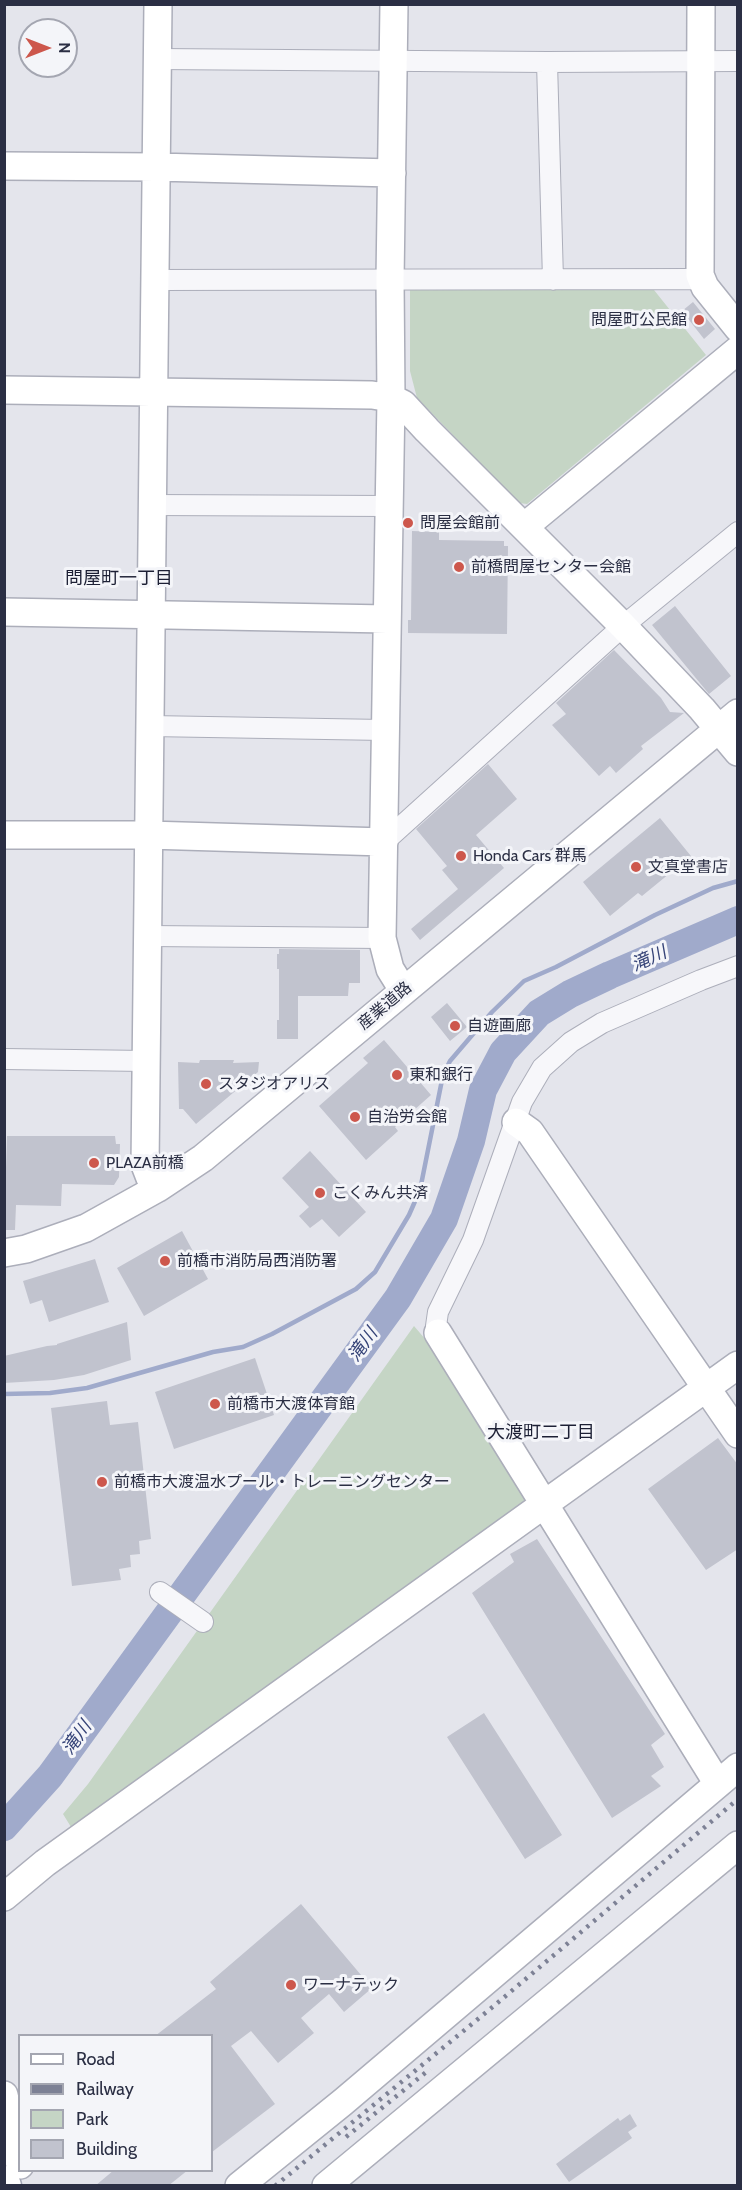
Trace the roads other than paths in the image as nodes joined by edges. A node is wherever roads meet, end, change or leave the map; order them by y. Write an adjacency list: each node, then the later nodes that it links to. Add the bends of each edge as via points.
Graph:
1 (158, 4): 4 (street)
2 (394, 4): 5 (street)
3 (700, 4): 8 (street)
4 (158, 59): 5 (street); 10 (street)
5 (393, 61): 7 (street); 11 (street)
6 (738, 61): 8 (street)
7 (547, 62): 8 (street); 14 (street)
8 (700, 62): 15 (street)
9 (4, 166): 10 (street)
10 (156, 167): 11 (street); 12 (street)
11 (392, 173): 13 (street)
12 (155, 280): 13 (street); 19 (street)
13 (390, 280): 14 (street); 20 (street)
14 (553, 280): 15 (street)
15 (701, 281): 16 (street)
16 (738, 328)
17 (738, 350): 23 (street)
18 (4, 390): 19 (street)
19 (153, 392): 20 (street); 21 (street)
20 (391, 398): 22 (street); 23 (street, via 403,404)
21 (152, 505): 22 (street); 26 (street)
22 (388, 506): 27 (street)
23 (524, 527): 28 (street)
24 (738, 532): 28 (street)
25 (4, 612): 26 (street)
26 (150, 614): 27 (street); 30 (street)
27 (387, 619): 31 (street)
28 (623, 626): 29 (street); 35 (street)
29 (728, 721): 32 (street); 39 (street, 産業道路)
30 (150, 726): 31 (street); 34 (street)
31 (384, 730): 35 (street)
32 (738, 752)
33 (4, 835): 34 (street)
34 (148, 835): 35 (street); 36 (street)
35 (384, 842): 37 (street)
36 (148, 936): 37 (street); 41 (street)
37 (382, 938): 39 (street, via 390,969)
38 (738, 966): 42 (street, via 584,1032 542,1068 522,1102)
39 (403, 990): 43 (street, 産業道路, via 203,1158)
40 (4, 1059): 41 (street)
41 (145, 1061): 43 (street, via 145,1165)
42 (516, 1122): 45 (street, via 473,1239 436,1319); 47 (street, via 530,1132)
43 (158, 1188): 44 (street, 産業道路, via 86,1228)
44 (4, 1253)
45 (438, 1333): 49 (street)
46 (738, 1365): 47 (street)
47 (705, 1387): 48 (street); 49 (street)
48 (738, 1434)
49 (544, 1504): 52 (street); 54 (street, via 54,1856)
50 (160, 1592): 51 (street)
51 (203, 1622)
52 (728, 1775): 58 (street)
53 (738, 1845): 59 (street)
54 (4, 1897)
55 (4, 2096): 56 (street)
56 (14, 2172): 57 (street)
57 (24, 2186)
58 (239, 2186)
59 (326, 2186)

